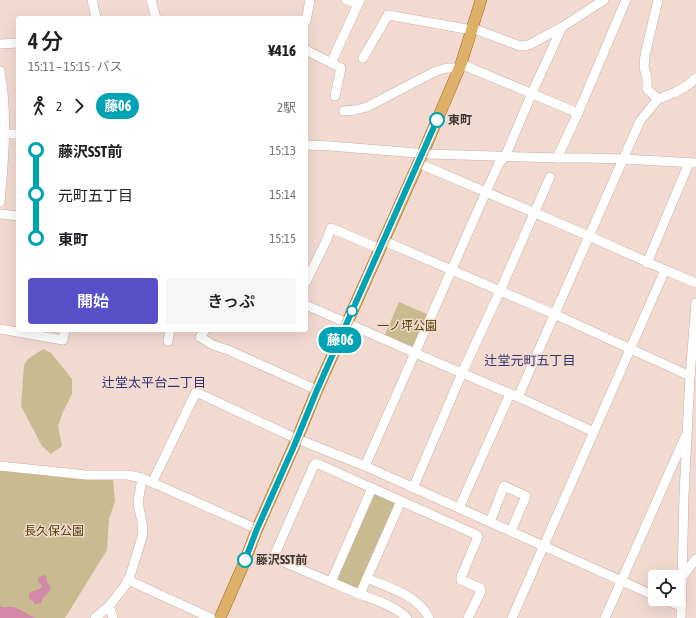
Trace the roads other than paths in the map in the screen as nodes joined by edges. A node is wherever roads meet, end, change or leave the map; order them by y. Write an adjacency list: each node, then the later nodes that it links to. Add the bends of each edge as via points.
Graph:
1 (92, 0): 10 (street)
2 (151, 0): 11 (street)
3 (310, 0): 12 (street)
4 (346, 0): 9 (street)
5 (481, 0): 14 (main road)
6 (604, 0): 13 (street)
7 (626, 0): 27 (street)
8 (658, 0): 25 (street, via 644,67 647,89)
9 (359, 2): 19 (street)
10 (96, 16)
11 (155, 16)
12 (307, 16)
13 (562, 27): 14 (street, via 529,45 520,46); 23 (street)
14 (472, 29): 18 (street, via 388,15); 20 (main road)
15 (16, 43): 16 (street)
16 (0, 44)
17 (308, 51): 19 (street)
18 (363, 58)
19 (331, 62): 24 (street, via 341,68)
20 (460, 66): 23 (street); 26 (street, via 436,71 368,107); 32 (main road)
21 (0, 72): 28 (street, via 4,102)
22 (696, 78): 25 (street, via 676,92)
23 (532, 93): 27 (street); 31 (street)
24 (335, 96)
25 (658, 99): 34 (street, via 640,121)
26 (344, 111)
27 (578, 113): 33 (street)
28 (2, 134): 29 (street); 38 (street)
29 (16, 134)
30 (308, 145): 32 (street)
31 (505, 157): 32 (street); 33 (street); 37 (street, via 499,163)
32 (420, 158): 37 (street); 43 (main road)
33 (557, 158): 34 (street)
34 (623, 159): 35 (street); 42 (street)
35 (693, 163): 44 (street)
36 (550, 177): 39 (street)
37 (486, 192): 39 (street); 45 (street)
38 (0, 202)
39 (534, 213): 42 (street); 49 (street)
40 (0, 214): 41 (street)
41 (16, 216)
42 (589, 236): 44 (street); 52 (street)
43 (382, 245): 45 (street); 47 (street, via 331,228); 53 (main road)
44 (647, 263): 46 (street)
45 (452, 270): 49 (street); 60 (street)
46 (665, 270): 48 (street); 59 (street)
47 (308, 278)
48 (696, 283)
49 (500, 290): 52 (street); 61 (street)
50 (696, 302): 62 (street)
51 (308, 306): 53 (street)
52 (554, 314): 59 (street); 64 (street)
53 (347, 323): 60 (street); 63 (main road)
54 (0, 330): 55 (street, via 63,340)
55 (65, 332)
56 (170, 332): 58 (street)
57 (204, 332): 63 (street, via 200,337 213,345)
58 (168, 341)
59 (631, 348): 62 (street); 66 (street)
60 (415, 353): 61 (street); 69 (street)
61 (462, 373): 64 (street); 73 (street)
62 (690, 376): 65 (street)
63 (317, 390): 67 (main road)
64 (514, 395): 66 (street); 75 (street)
65 (688, 430): 83 (street); 87 (street)
66 (594, 432): 81 (street)
67 (297, 439): 69 (street); 71 (street, via 196,392); 78 (main road)
68 (0, 466): 70 (street)
69 (365, 466): 73 (street)
70 (142, 478): 71 (street); 86 (street, via 138,503 143,534)
71 (152, 483): 78 (street)
72 (372, 488): 74 (street); 88 (street); 88 (street, via 316,463 284,533 275,554 277,560)
73 (413, 488): 75 (street)
74 (401, 501): 79 (street); 85 (street)
75 (460, 508): 76 (street)
76 (472, 514): 77 (street); 79 (street)
77 (490, 522): 80 (street); 80 (street, via 504,486 526,496)
78 (257, 529): 96 (main road)
79 (465, 529): 99 (street, via 477,534 478,537 461,580 481,590)
80 (511, 531): 81 (street)
81 (544, 546): 87 (street); 100 (street)
82 (696, 559): 84 (street)
83 (682, 570)
84 (684, 574)
85 (367, 578): 90 (street); 98 (street, via 418,603)
86 (128, 580): 91 (street); 95 (street)
87 (622, 581): 89 (street); 101 (street)
88 (331, 582): 90 (street)
89 (648, 593)
90 (360, 594): 97 (street, via 395,609)
91 (109, 606): 93 (street); 94 (street)
92 (681, 606): 102 (street)
93 (95, 618)
94 (113, 618)
95 (211, 618)
96 (220, 618)
97 (408, 618)
98 (429, 618)
99 (468, 618)
100 (512, 618)
101 (605, 618)
102 (681, 618)

